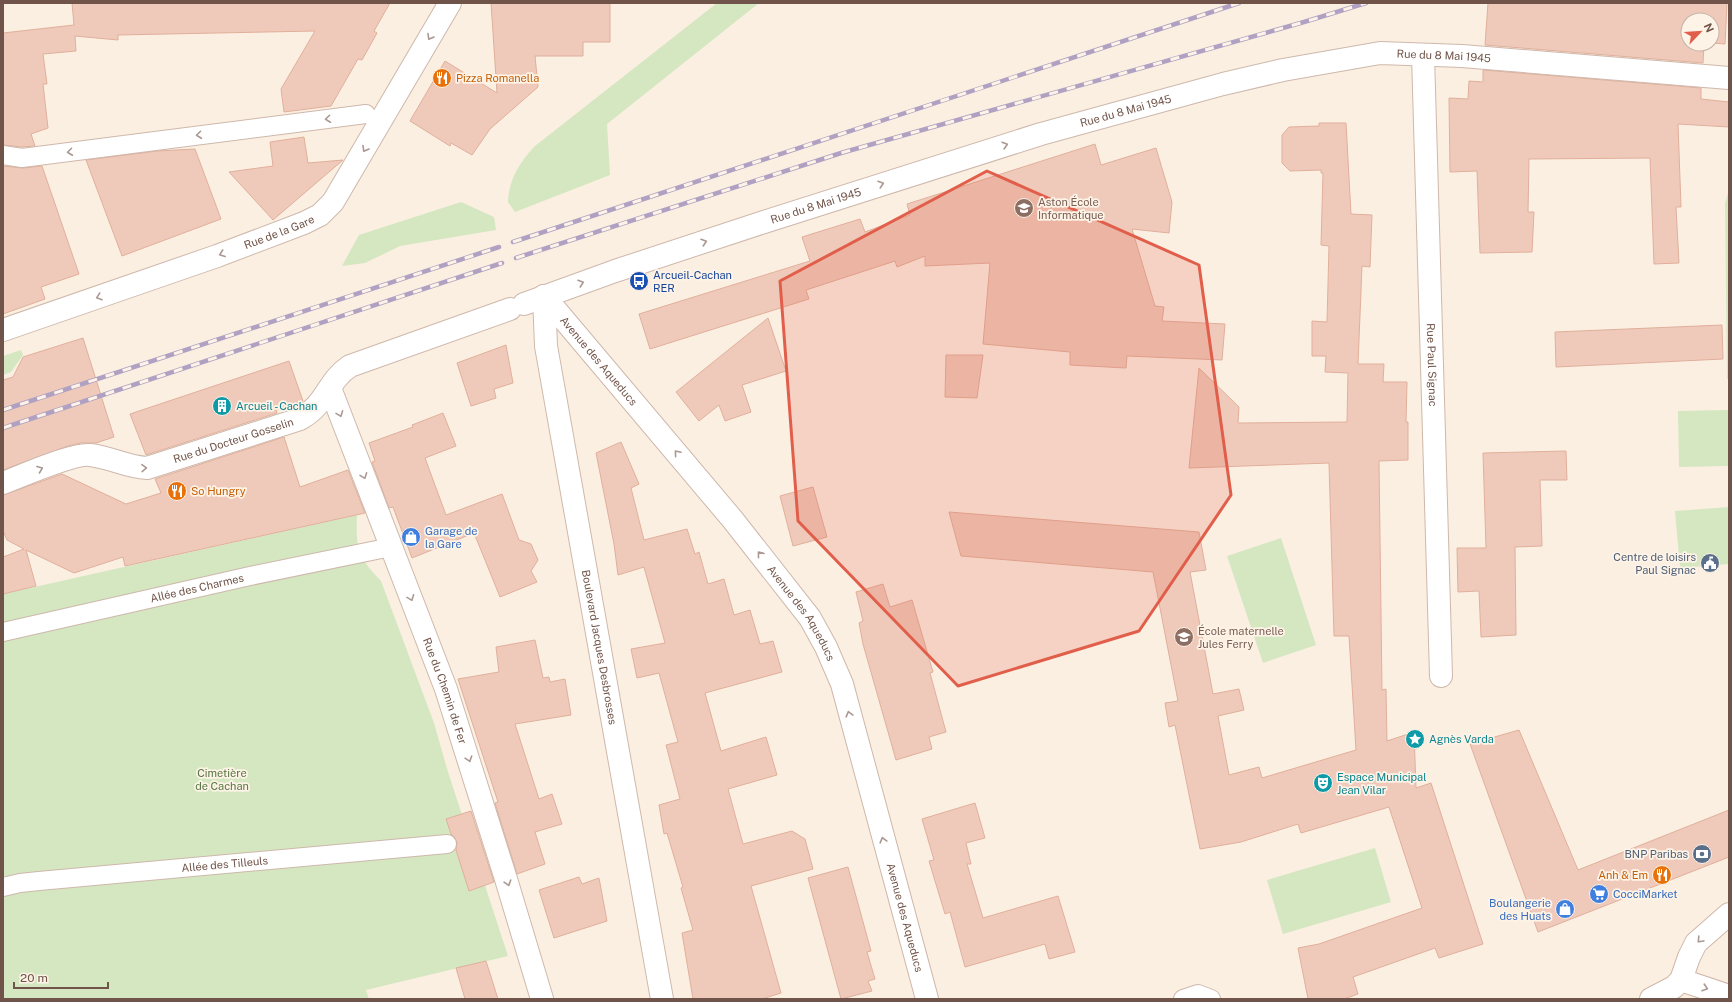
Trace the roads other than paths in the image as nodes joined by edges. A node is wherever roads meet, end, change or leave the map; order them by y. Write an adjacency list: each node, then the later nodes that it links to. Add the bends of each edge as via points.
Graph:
1 (450, 3): 7 (street, Rue de la Gare, one-way to 7, via 333,202 320,215 217,256)
2 (1423, 54): 3 (street, Rue du 8 Mai 1945); 6 (street, Rue du 8 Mai 1945, one-way to 2, via 764,222 1041,134 1283,70 1380,53); 12 (street, Rue Paul Signac)
3 (1729, 78)
4 (366, 114): 5 (lane, one-way to 5, via 22,158)
5 (3, 155)
6 (544, 296): 8 (street, Rue du Docteur Gosselin, via 350,366 335,378); 19 (street, Boulevard Jacques Desbrosses, via 546,346); 20 (street, Avenue des Aqueducs, one-way to 6, via 842,684 819,634 810,618 733,520)
7 (3, 330)
8 (330, 388): 9 (street, Rue du Docteur Gosselin, one-way to 8, via 72,457 89,455 106,458 132,468 147,468 300,419 310,414); 10 (street, Rue du Chemin de Fer, one-way to 10)
9 (3, 483)
10 (391, 547): 11 (lane, Allée des Charmes); 18 (street, Rue du Chemin de Fer, one-way to 18, via 446,689)
11 (3, 632)
12 (1441, 676)
13 (447, 844): 14 (lane, Allée des Tilleuls, via 39,881)
14 (3, 887)
15 (1729, 914): 16 (street, one-way to 16, via 1696,943)
16 (1681, 980): 17 (street, one-way to 17); 23 (street, via 1674,987)
17 (1729, 996)
18 (542, 999)
19 (662, 999)
20 (927, 999)
21 (1184, 999): 22 (lane, via 1198,994)
22 (1211, 999)
23 (1651, 999)

